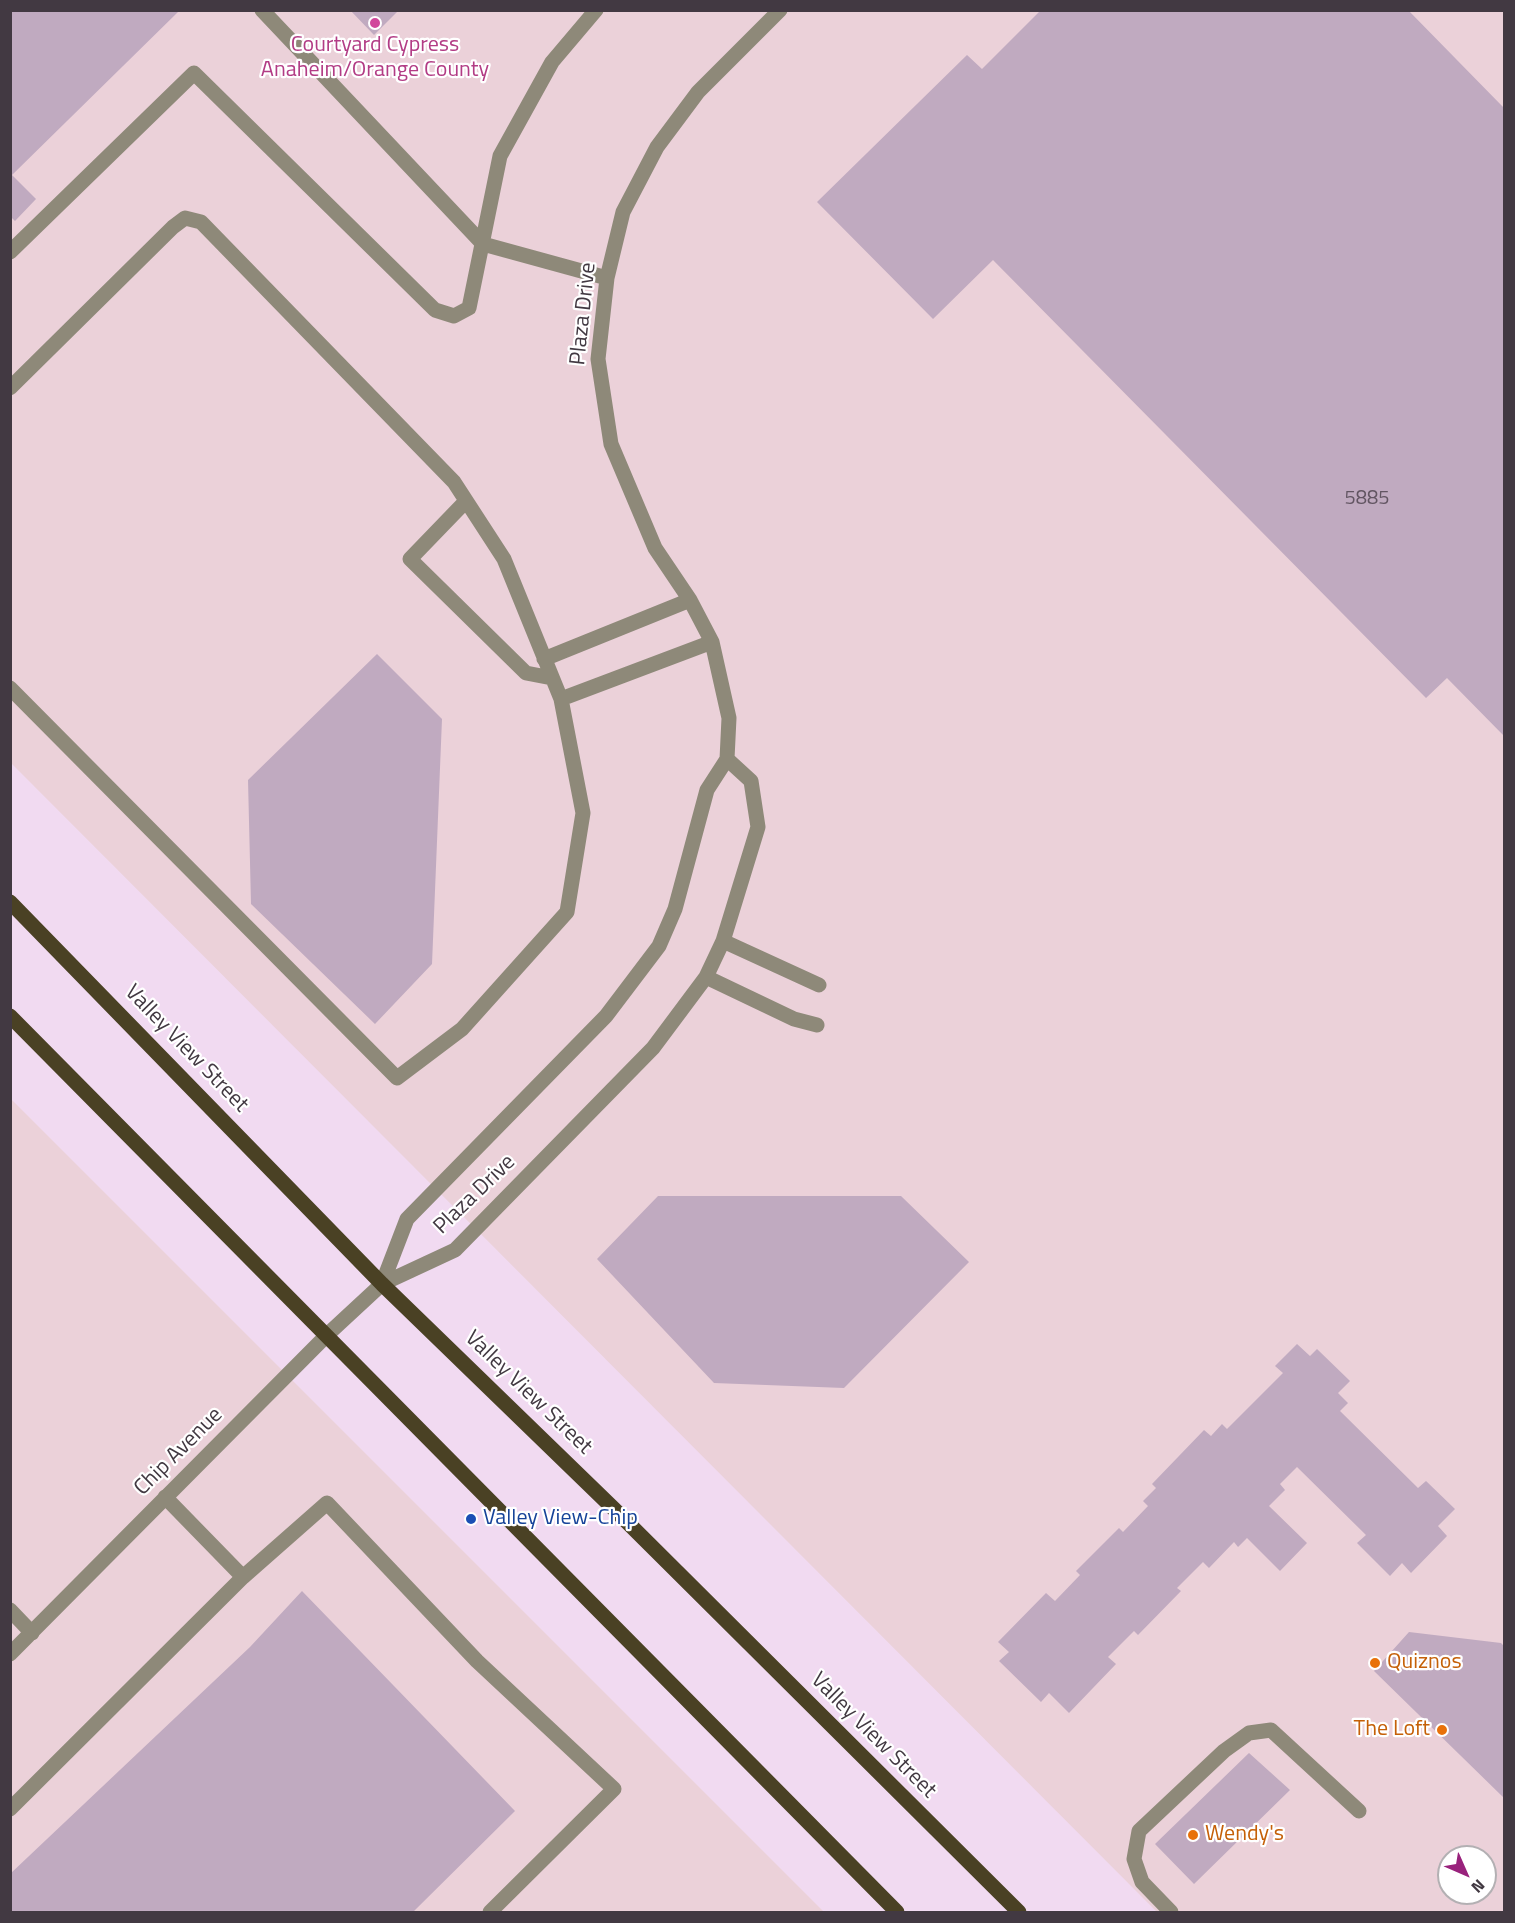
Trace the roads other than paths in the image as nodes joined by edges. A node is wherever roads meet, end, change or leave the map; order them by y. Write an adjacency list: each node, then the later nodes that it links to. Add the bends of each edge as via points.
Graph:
1 (262, 10): 4 (street)
2 (596, 10): 4 (street, via 552,62 500,156)
3 (780, 10): 6 (street, Plaza Drive, via 698,92 657,147 623,212)
4 (483, 244): 5 (street, via 469,308 454,316 435,310 194,73); 6 (street)
5 (10, 252)
6 (607, 278): 9 (street, Plaza Drive, via 598,359 611,444 655,548)
7 (10, 388): 8 (street, via 185,218 201,222 454,482)
8 (466, 501): 11 (street, via 504,559); 12 (street, via 410,559 526,673)
9 (690, 600): 10 (street, Plaza Drive); 11 (street)
10 (712, 642): 14 (street); 15 (street, Plaza Drive, via 729,718)
11 (544, 659): 12 (street)
12 (552, 678): 14 (street)
13 (10, 688): 14 (street, via 397,1078 462,1029 567,912 583,813)
14 (561, 699)
15 (727, 759): 17 (street, Plaza Drive, via 752,781 758,827); 22 (street, Plaza Drive, via 707,790 675,909 659,946 606,1016 407,1219)
16 (10, 902): 22 (main road, Valley View Street)
17 (723, 941): 18 (street, Plaza Drive); 19 (street)
18 (706, 977): 21 (street); 22 (street, Plaza Drive, via 653,1048 455,1250)
19 (819, 985)
20 (10, 1016): 23 (main road)
21 (817, 1025)
22 (382, 1284): 23 (street, Chip Avenue); 33 (main road, Valley View Street, via 623,1517)
23 (328, 1334): 24 (street, Chip Avenue); 32 (main road)
24 (165, 1497): 25 (street); 27 (street, Chip Avenue)
25 (243, 1577): 29 (street); 31 (street, via 327,1503 477,1661 614,1789)
26 (10, 1610): 27 (street)
27 (32, 1633): 28 (street, Chip Avenue)
28 (10, 1654)
29 (10, 1809)
30 (1359, 1811): 34 (street, via 1270,1730 1249,1733 1224,1751 1139,1831 1134,1858 1142,1882)
31 (490, 1912)
32 (897, 1912)
33 (1019, 1912)
34 (1171, 1912)

